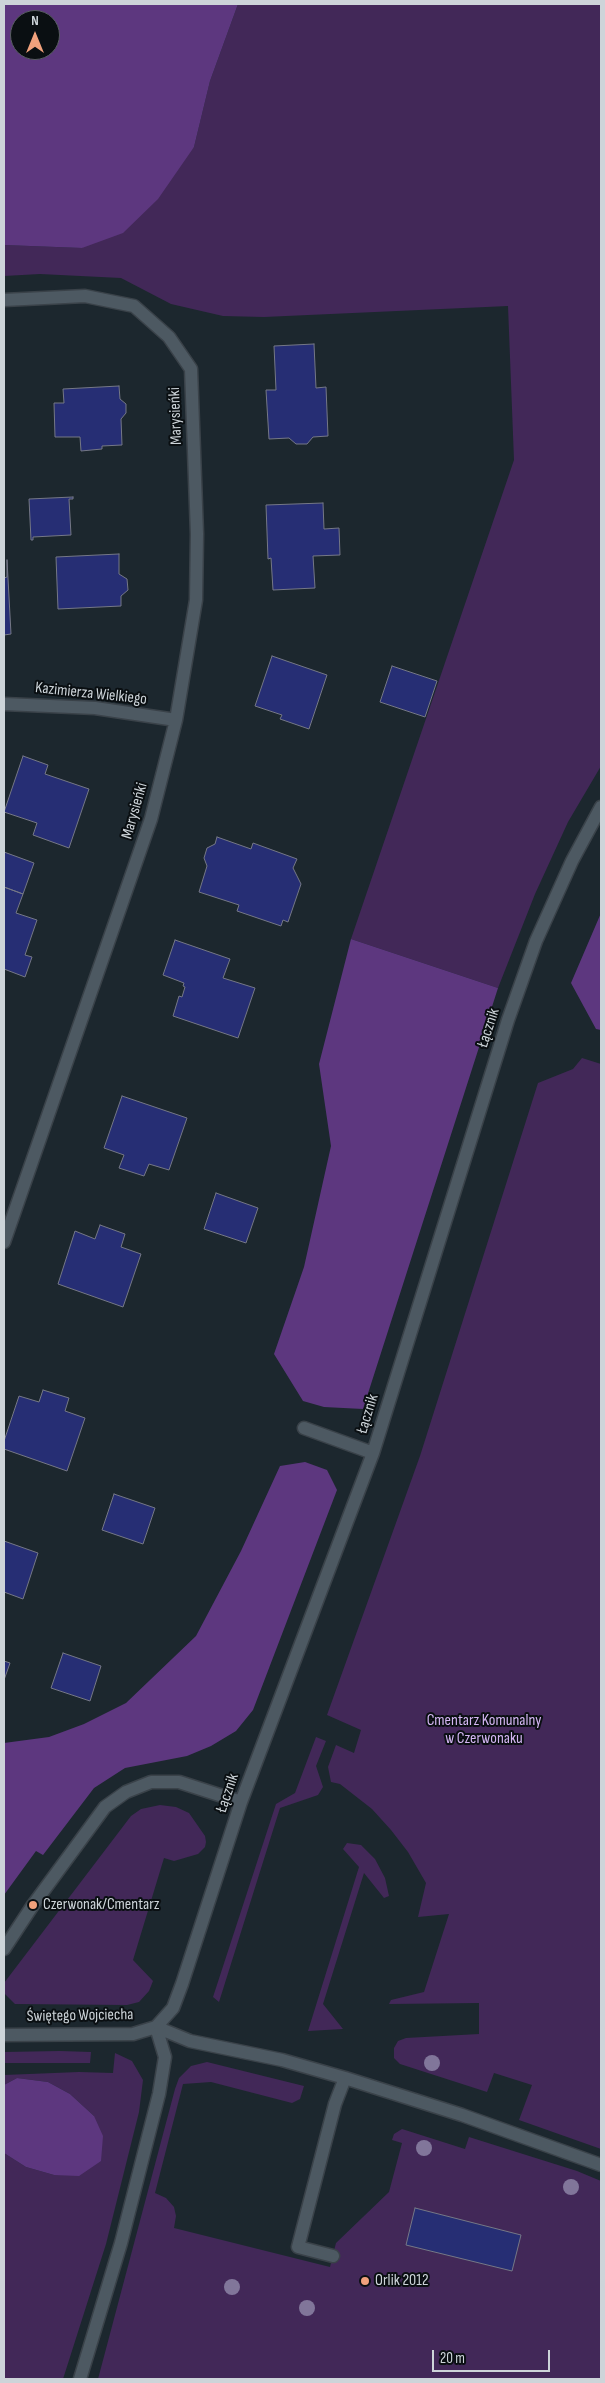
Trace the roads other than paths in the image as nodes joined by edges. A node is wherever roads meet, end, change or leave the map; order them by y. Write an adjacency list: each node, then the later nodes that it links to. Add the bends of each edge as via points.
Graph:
1 (4, 300): 3 (street, Marysieńki, via 85,296 134,306 169,337 191,369 196,600)
2 (4, 704): 3 (street, Kazimierza Wielkiego, via 95,708)
3 (176, 720): 5 (street, Marysieńki, via 151,819)
4 (601, 807): 7 (street, Łącznik, via 536,941 508,1020)
5 (4, 1242)
6 (304, 1428): 7 (street)
7 (373, 1452): 8 (street, Łącznik)
8 (241, 1802): 9 (street, via 179,1782 151,1782 126,1792 105,1807); 10 (street, Łącznik, via 173,2008)
9 (4, 1950)
10 (156, 2027): 11 (street, Świętego Wojciecha, via 133,2034); 12 (street, via 190,2041 274,2058); 15 (street, via 165,2057 159,2094 121,2243)
11 (4, 2035)
12 (345, 2078): 13 (street, via 471,2118); 14 (street, via 335,2104 298,2247)
13 (601, 2165)
14 (333, 2256)
15 (80, 2379)

